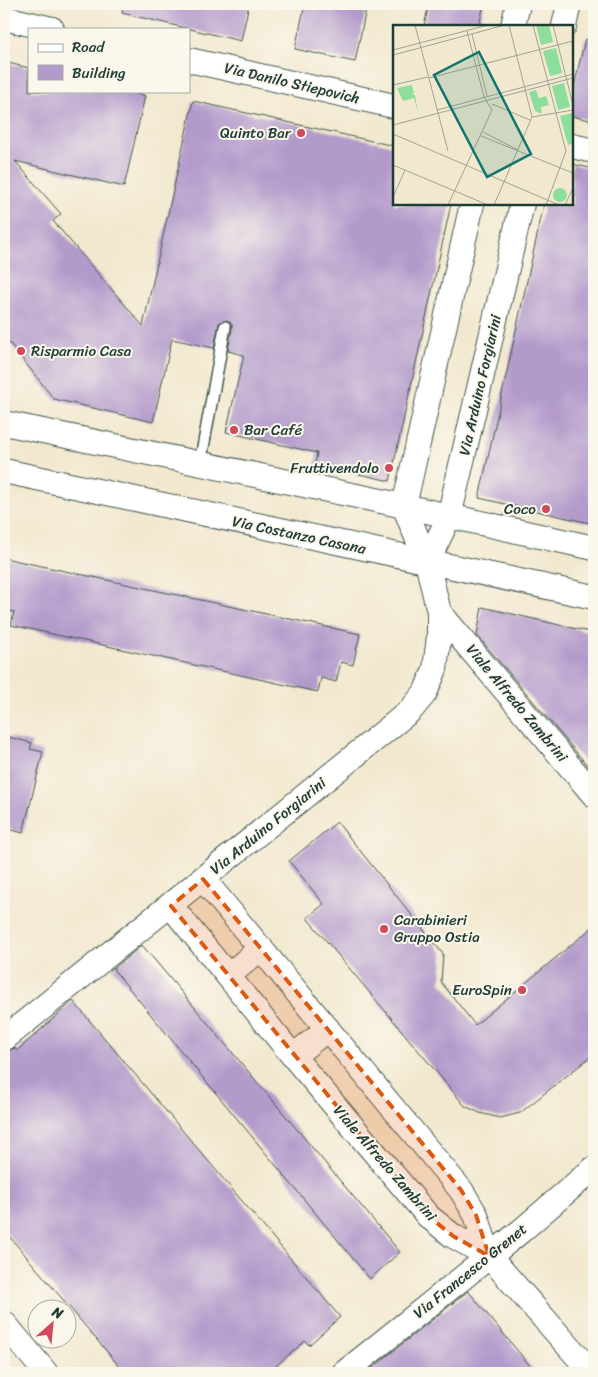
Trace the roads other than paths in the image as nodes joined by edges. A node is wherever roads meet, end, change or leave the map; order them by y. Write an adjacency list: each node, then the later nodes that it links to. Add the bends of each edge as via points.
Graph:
1 (518, 4): 4 (street)
2 (569, 4): 5 (street)
3 (4, 18): 6 (street)
4 (513, 25)
5 (564, 25)
6 (48, 28)
7 (190, 60): 8 (street, Via Danilo Stiepovich)
8 (393, 106)
9 (573, 146): 10 (street)
10 (594, 150)
11 (472, 205): 17 (street)
12 (522, 205): 18 (street, Via Arduino Forgiarini)
13 (225, 327): 15 (lane)
14 (4, 422): 15 (street)
15 (200, 464): 17 (street)
16 (4, 471): 20 (street, Via Costanzo Casana)
17 (404, 506): 18 (street); 20 (street, Via Arduino Forgiarini)
18 (450, 516): 19 (street); 20 (street, Via Arduino Forgiarini)
19 (594, 548)
20 (427, 562): 21 (street, Via Costanzo Casana); 22 (street, Via Arduino Forgiarini)
21 (594, 598)
22 (439, 612): 23 (street, Viale Alfredo Zambrini); 24 (street, Via Arduino Forgiarini, via 435,669 425,693 410,711)
23 (594, 795)
24 (203, 879): 25 (street, Via Arduino Forgiarini); 26 (street, Viale Alfredo Zambrini)
25 (170, 906): 27 (street, Viale Alfredo Zambrini); 29 (street, Via Arduino Forgiarini)
26 (261, 948): 27 (street); 28 (street, Viale Alfredo Zambrini)
27 (228, 976): 30 (street, Viale Alfredo Zambrini)
28 (328, 1029): 30 (street); 32 (street, Viale Alfredo Zambrini, via 461,1190 476,1214)
29 (4, 1039)
30 (293, 1056): 32 (street, Viale Alfredo Zambrini, via 428,1216 452,1236)
31 (594, 1168): 32 (street, Via Francesco Grenet)
32 (489, 1256): 35 (street, Via Francesco Grenet); 36 (street, Viale Alfredo Zambrini)
33 (4, 1323): 34 (street)
34 (46, 1373)
35 (344, 1373)
36 (592, 1373)

